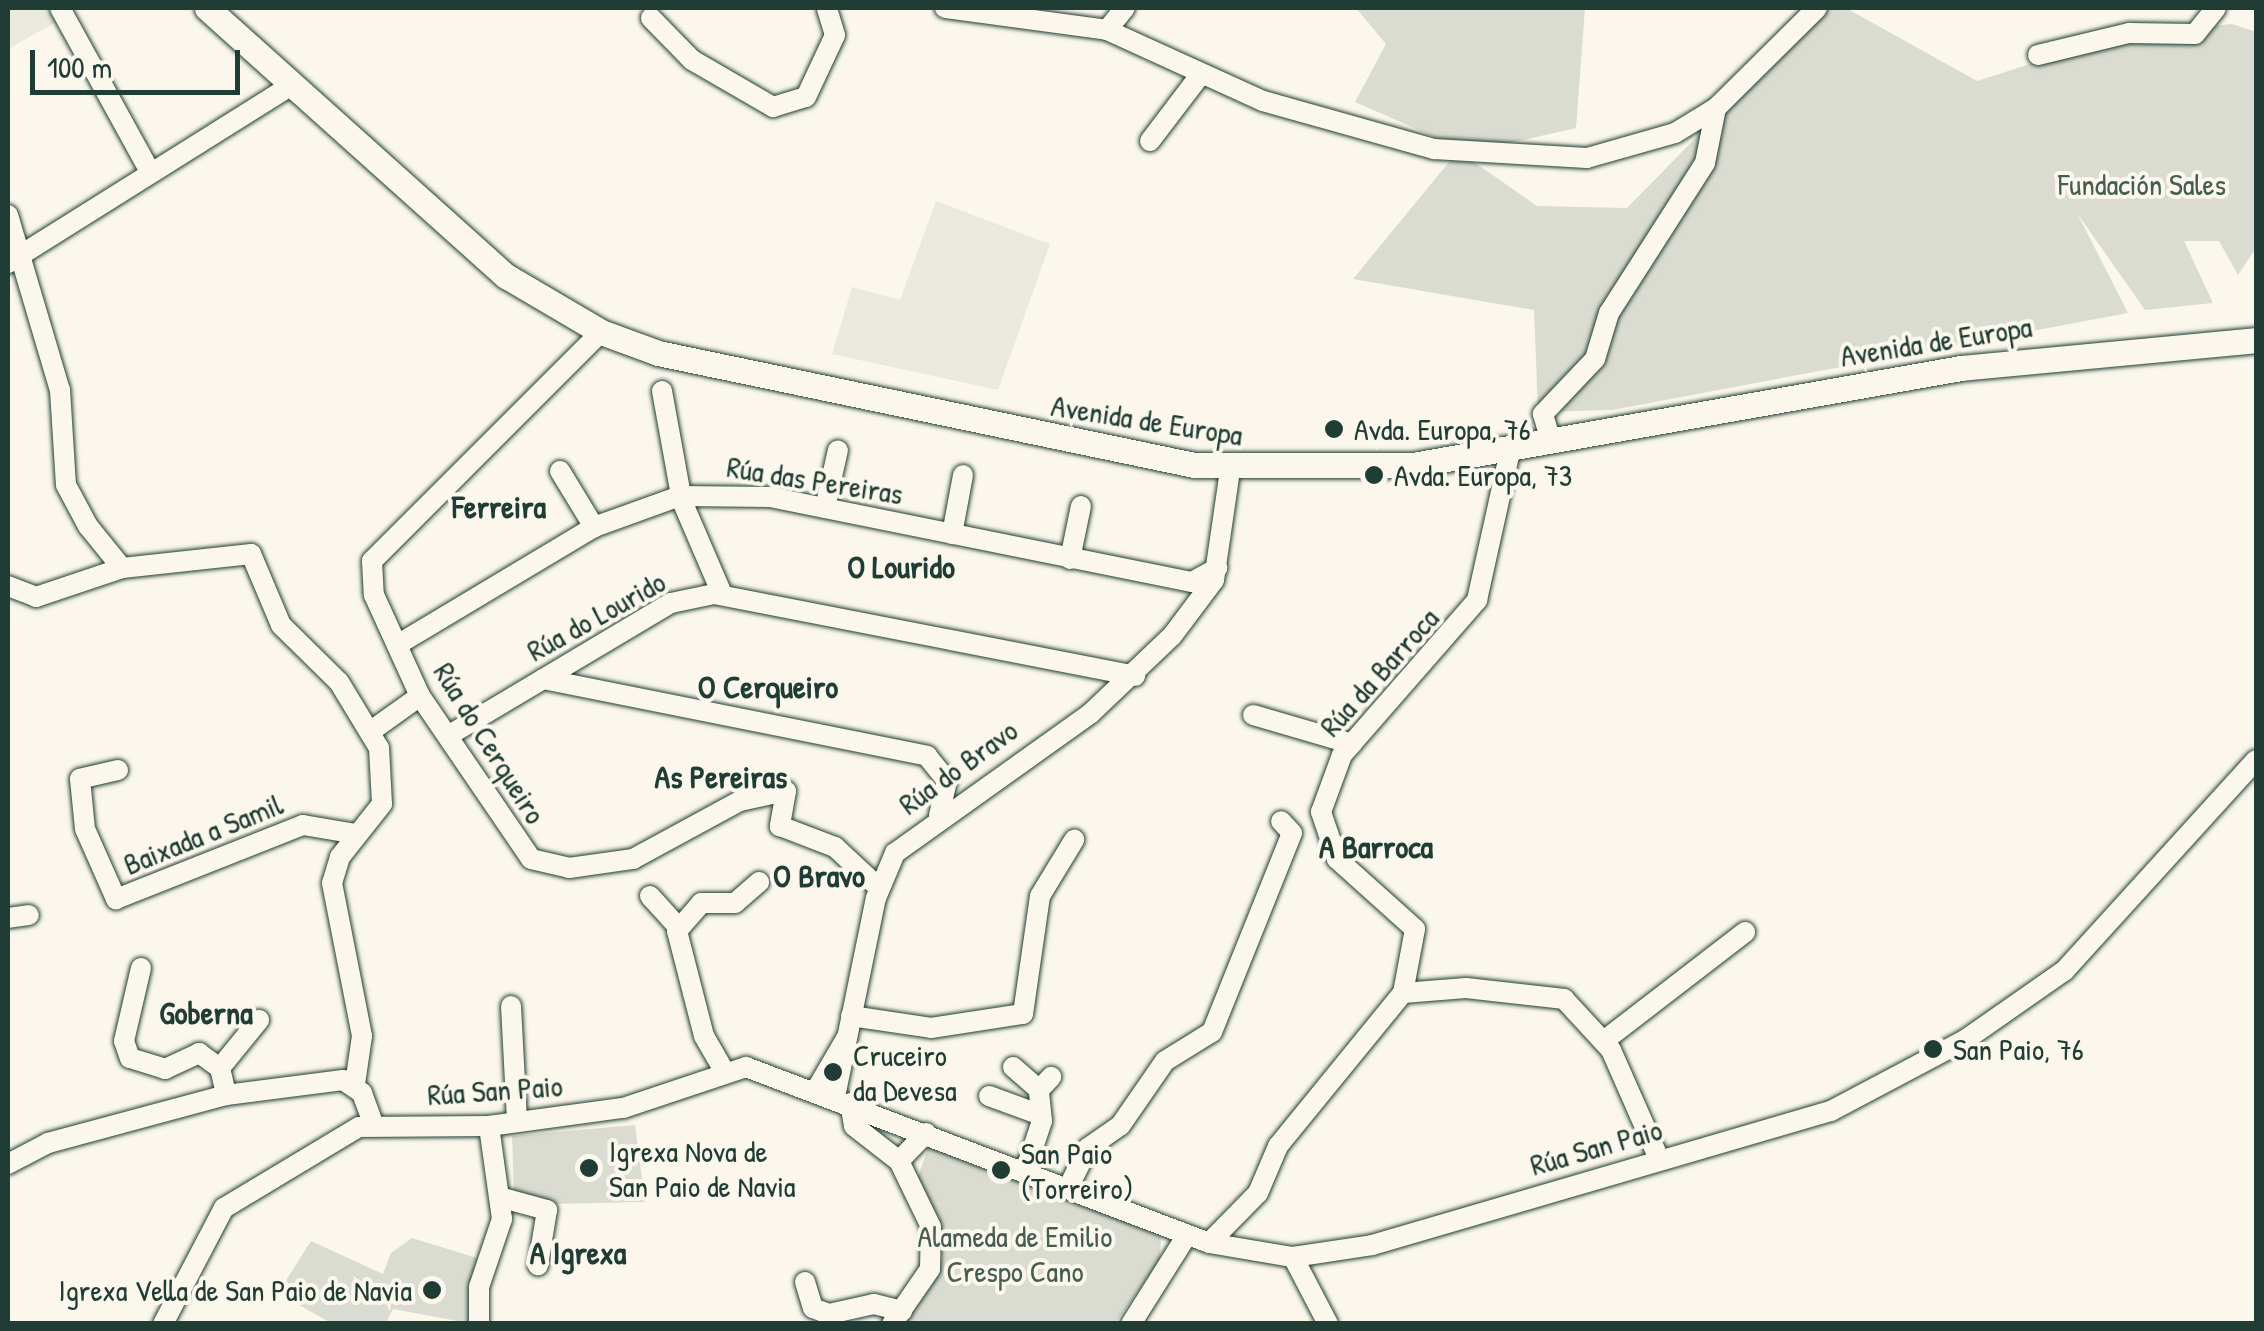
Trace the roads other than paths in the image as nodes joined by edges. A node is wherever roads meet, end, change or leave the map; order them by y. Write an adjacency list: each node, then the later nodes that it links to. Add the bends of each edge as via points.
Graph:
1 (60, 8): 16 (street)
2 (207, 8): 13 (main road, Avenida de Europa)
3 (227, 8): 23 (main road, Avenida de Europa, via 512,264 568,301 671,344 1239,456 1374,455)
4 (827, 8): 9 (street, via 835,35 806,97 773,107 692,60)
5 (945, 8): 10 (street)
6 (1124, 8): 10 (street)
7 (1817, 8): 14 (street)
8 (2216, 8): 11 (street, via 2208,30 2195,34 2129,33)
9 (650, 18)
10 (1107, 30): 12 (street)
11 (2038, 55)
12 (1201, 74): 14 (street, via 1434,149 1563,162 1675,133); 15 (street)
13 (292, 85): 16 (street); 20 (main road, Avenida de Europa, via 506,276)
14 (1716, 108): 23 (street, via 1705,163 1609,313 1594,359 1543,414)
15 (1150, 141)
16 (150, 172): 18 (street)
17 (8, 215): 18 (street)
18 (14, 259): 35 (street, via 60,390 66,485)
19 (2256, 327): 23 (main road, Avenida de Europa, via 1931,358)
20 (600, 332): 26 (main road, Avenida de Europa, via 773,379); 41 (street, via 380,547 369,574)
21 (2256, 340): 25 (main road, Avenida de Europa, via 1962,368)
22 (662, 391): 29 (street)
23 (1548, 431)
24 (838, 450): 31 (street)
25 (1510, 451): 26 (main road, Avenida de Europa, via 1413,465); 48 (street, Rúa da Barroca, via 1477,600)
26 (1230, 470): 36 (street, Rúa do Bravo)
27 (560, 472): 32 (street)
28 (963, 475): 33 (street)
29 (680, 496): 31 (street, Rúa das Pereiras, via 742,494); 32 (street, Rúa das Pereiras); 39 (street)
30 (1081, 506): 34 (street)
31 (825, 508): 33 (street, Rúa das Pereiras)
32 (594, 528): 41 (street, Rúa das Pereiras)
33 (952, 534): 34 (street, Rúa das Pereiras)
34 (1070, 559): 37 (street, Rúa das Pereiras)
35 (122, 568): 38 (street, via 36,597); 46 (street, via 251,554 281,625)
36 (1217, 568): 37 (street); 40 (street, Rúa do Bravo)
37 (1192, 582): 40 (street)
38 (8, 586)
39 (722, 594): 42 (street, Rúa do Lourido); 43 (street, Rúa do Lourido, via 671,603)
40 (1195, 606): 42 (street, Rúa do Bravo)
41 (398, 645): 44 (street, Rúa do Cerqueiro)
42 (1135, 676): 52 (street, Rúa do Bravo)
43 (543, 679): 47 (street, Rúa do Lourido); 51 (street, via 928,756)
44 (420, 696): 46 (street); 47 (street, Rúa do Cerqueiro)
45 (1252, 715): 48 (street)
46 (371, 731): 55 (street, via 386,791)
47 (450, 734): 58 (street, Rúa do Cerqueiro, via 512,840 550,867 633,859 724,808 786,791 780,826 836,847)
48 (1352, 744): 65 (street, Rúa da Barroca, via 1330,776 1323,841 1416,929)
49 (2256, 760): 82 (street, Rúa San Paio, via 2076,958 2018,1008 1831,1112)
50 (118, 770): 55 (street, Baixada a Samil, via 80,779 85,828 116,899 303,825)
51 (947, 782): 52 (street); 53 (street)
52 (974, 797): 53 (street, Rúa do Bravo)
53 (939, 816): 58 (street, Rúa do Bravo, via 895,852)
54 (1281, 821): 86 (street, via 1292,833 1212,1032 1165,1061 1120,1126 1088,1148)
55 (356, 834): 73 (street, via 335,869 332,897 362,1036)
56 (1074, 840): 68 (street, via 1040,896 1023,1014 931,1028)
57 (760, 882): 62 (street, via 736,903 701,903)
58 (879, 888): 68 (street, Rúa do Bravo)
59 (650, 896): 62 (street)
60 (29, 916): 61 (street)
61 (8, 918)
62 (678, 927): 72 (street, via 704,1036)
63 (1745, 932): 69 (street)
64 (141, 968): 71 (street, via 124,1041 130,1058 165,1069 192,1051)
65 (1403, 993): 69 (street, via 1466,988 1558,998); 89 (street, Rúa da Barroca, via 1278,1146 1258,1193)
66 (511, 1006): 78 (street)
67 (258, 1020): 71 (street)
68 (850, 1026): 76 (street, Rúa do Bravo)
69 (1605, 1040): 82 (street)
70 (1013, 1067): 77 (street, via 1045,1084)
71 (220, 1068): 74 (street)
72 (723, 1070): 76 (street, Rúa San Paio, via 762,1070); 78 (street, Rúa San Paio, via 639,1104)
73 (355, 1084): 74 (street); 79 (street)
74 (226, 1095): 84 (street, via 48,1143)
75 (988, 1096): 77 (street)
76 (834, 1097): 81 (street, Rúa San Paio); 83 (street, via 854,1126)
77 (1038, 1114): 85 (street)
78 (517, 1122): 80 (street, Rúa San Paio)
79 (372, 1123): 80 (street, Rúa San Paio); 94 (street, via 224,1208)
80 (489, 1126): 87 (street)
81 (926, 1133): 83 (street); 85 (street, Rúa San Paio)
82 (1659, 1159): 90 (street, Rúa San Paio, via 1372,1244)
83 (900, 1161): 93 (street, via 933,1242 930,1269)
84 (8, 1164)
85 (1025, 1172): 86 (street, Rúa San Paio)
86 (1068, 1188): 88 (street, Rúa San Paio)
87 (500, 1196): 91 (street, via 547,1210); 95 (street, via 500,1238 478,1287)
88 (1186, 1235): 89 (street, Rúa San Paio); 96 (street)
89 (1209, 1243): 90 (street, Rúa San Paio)
90 (1293, 1257): 97 (street)
91 (538, 1265)
92 (805, 1282): 93 (street, via 814,1308 829,1314 874,1304)
93 (897, 1317)
94 (163, 1324)
95 (479, 1324)
96 (1130, 1324)
97 (1328, 1324)

